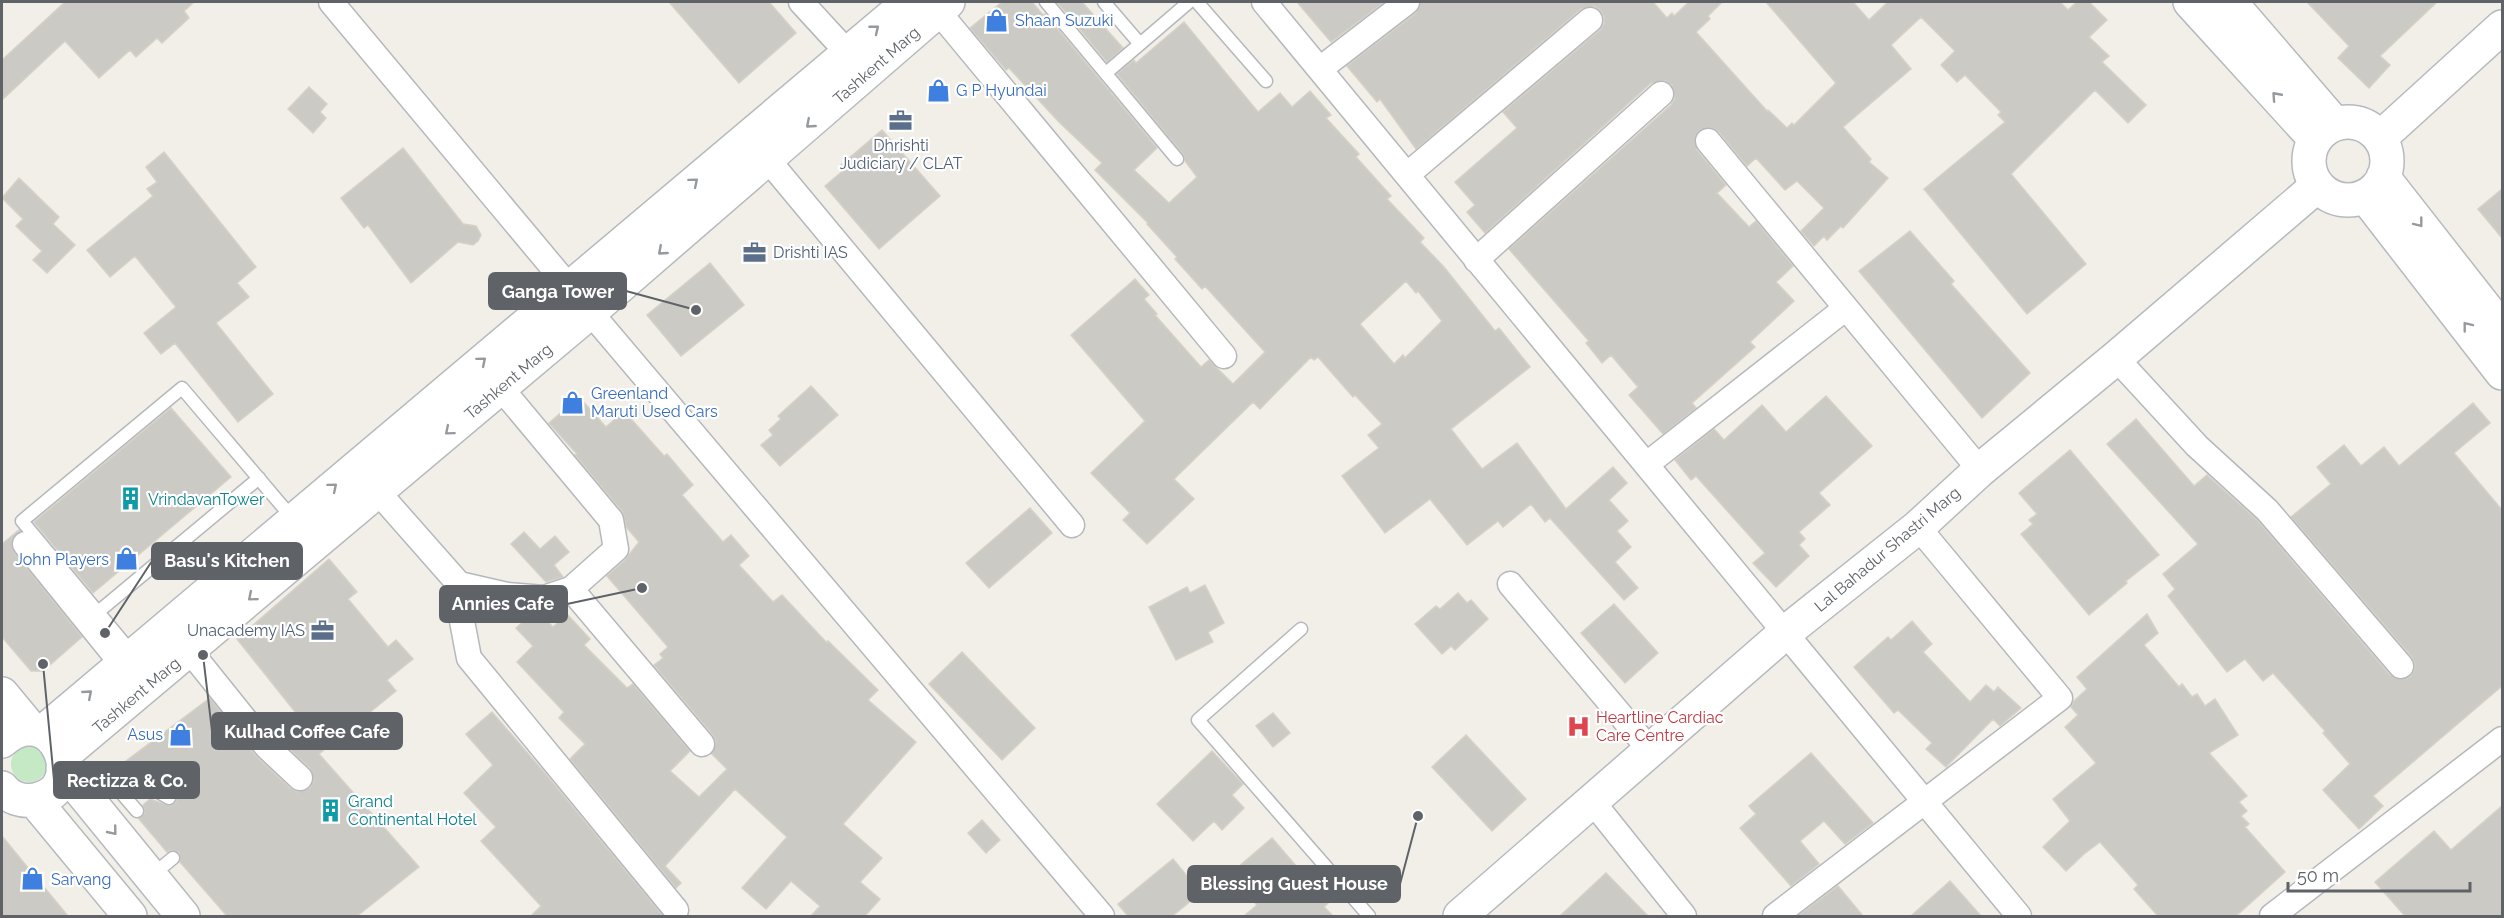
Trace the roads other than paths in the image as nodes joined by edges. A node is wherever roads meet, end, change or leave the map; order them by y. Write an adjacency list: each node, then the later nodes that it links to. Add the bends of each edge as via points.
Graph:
1 (331, 2): 29 (street)
2 (801, 2): 15 (street)
3 (1046, 2): 17 (lane)
4 (1104, 2): 14 (lane)
5 (1189, 2): 14 (lane)
6 (1197, 2): 18 (lane)
7 (1264, 2): 16 (street)
8 (1407, 2): 16 (street)
9 (2190, 2): 20 (street, one-way to 9)
10 (2230, 2): 20 (street)
11 (931, 4): 15 (street, Tashkent Marg, one-way to 11); 24 (street, Tashkent Marg, one-way to 24); 33 (street)
12 (1590, 20): 25 (street)
13 (2502, 27): 21 (street)
14 (1140, 44): 17 (lane)
15 (847, 52): 29 (street, Tashkent Marg, one-way to 15)
16 (1320, 69): 25 (street)
17 (1106, 73): 23 (lane)
18 (1266, 81)
19 (1661, 94): 28 (street)
20 (2325, 132): 21 (street, via 2347,122 2371,129); 26 (street, via 2309,163)
21 (2380, 138): 27 (street, via 2387,164)
22 (1708, 141): 30 (street)
23 (1177, 159)
24 (768, 160): 31 (street, Tashkent Marg, one-way to 31); 42 (street)
25 (1408, 174): 28 (street)
26 (2317, 186): 27 (street, via 2339,200 2353,200); 34 (street, Lal Bahadur Shastri Marg)
27 (2374, 186): 32 (street, one-way to 32); 35 (street, one-way to 27)
28 (1476, 260): 37 (street)
29 (569, 287): 31 (street); 41 (street, Tashkent Marg, one-way to 29)
30 (1846, 308): 37 (street); 38 (street)
31 (590, 312): 36 (street, Tashkent Marg); 70 (street)
32 (2502, 329)
33 (1224, 356)
34 (2116, 358): 38 (street, Lal Bahadur Shastri Marg); 53 (street, via 2197,446 2267,510)
35 (2502, 373)
36 (500, 387): 40 (street, Tashkent Marg, one-way to 40); 47 (street, via 612,520 616,549)
37 (1647, 464): 50 (street)
38 (1980, 470): 43 (street, Lal Bahadur Shastri Marg)
39 (259, 478): 41 (lane); 48 (lane); 48 (lane, via 182,388 102,454 22,521)
40 (377, 491): 45 (street); 51 (street, Tashkent Marg, one-way to 51)
41 (294, 520): 52 (street, Tashkent Marg)
42 (1072, 525)
43 (1918, 527): 50 (street, Lal Bahadur Shastri Marg); 65 (street, via 2060,698)
44 (25, 544): 52 (street)
45 (459, 584): 47 (street, via 507,595 544,598); 67 (street, via 469,658)
46 (1510, 584): 58 (street)
47 (571, 589): 56 (street)
48 (98, 612): 52 (lane)
49 (1301, 629): 71 (lane, via 1198,720)
50 (1786, 632): 58 (street, Lal Bahadur Shastri Marg); 65 (street)
51 (189, 650): 57 (street, Tashkent Marg); 59 (street, via 267,747)
52 (128, 659): 57 (street, Tashkent Marg, one-way to 52)
53 (2401, 666)
54 (2, 694): 57 (street)
55 (2502, 739): 76 (street)
56 (702, 744)
57 (40, 745): 61 (street); 63 (street, via 58,784 50,793)
58 (1650, 750): 64 (street, Lal Bahadur Shastri Marg)
59 (300, 778)
60 (118, 789): 61 (lane); 62 (lane, via 158,791); 66 (lane)
61 (84, 794): 69 (street, one-way to 69, via 162,867)
62 (169, 798)
63 (13, 799): 68 (street)
64 (1592, 801): 72 (street, Lal Bahadur Shastri Marg); 73 (street)
65 (1925, 801): 74 (street); 75 (street)
66 (137, 811)
67 (676, 910)
68 (130, 916)
69 (183, 916)
70 (1102, 916)
71 (1369, 916)
72 (1460, 916)
73 (1684, 916)
74 (1775, 916)
75 (2019, 916)
76 (2272, 916)

